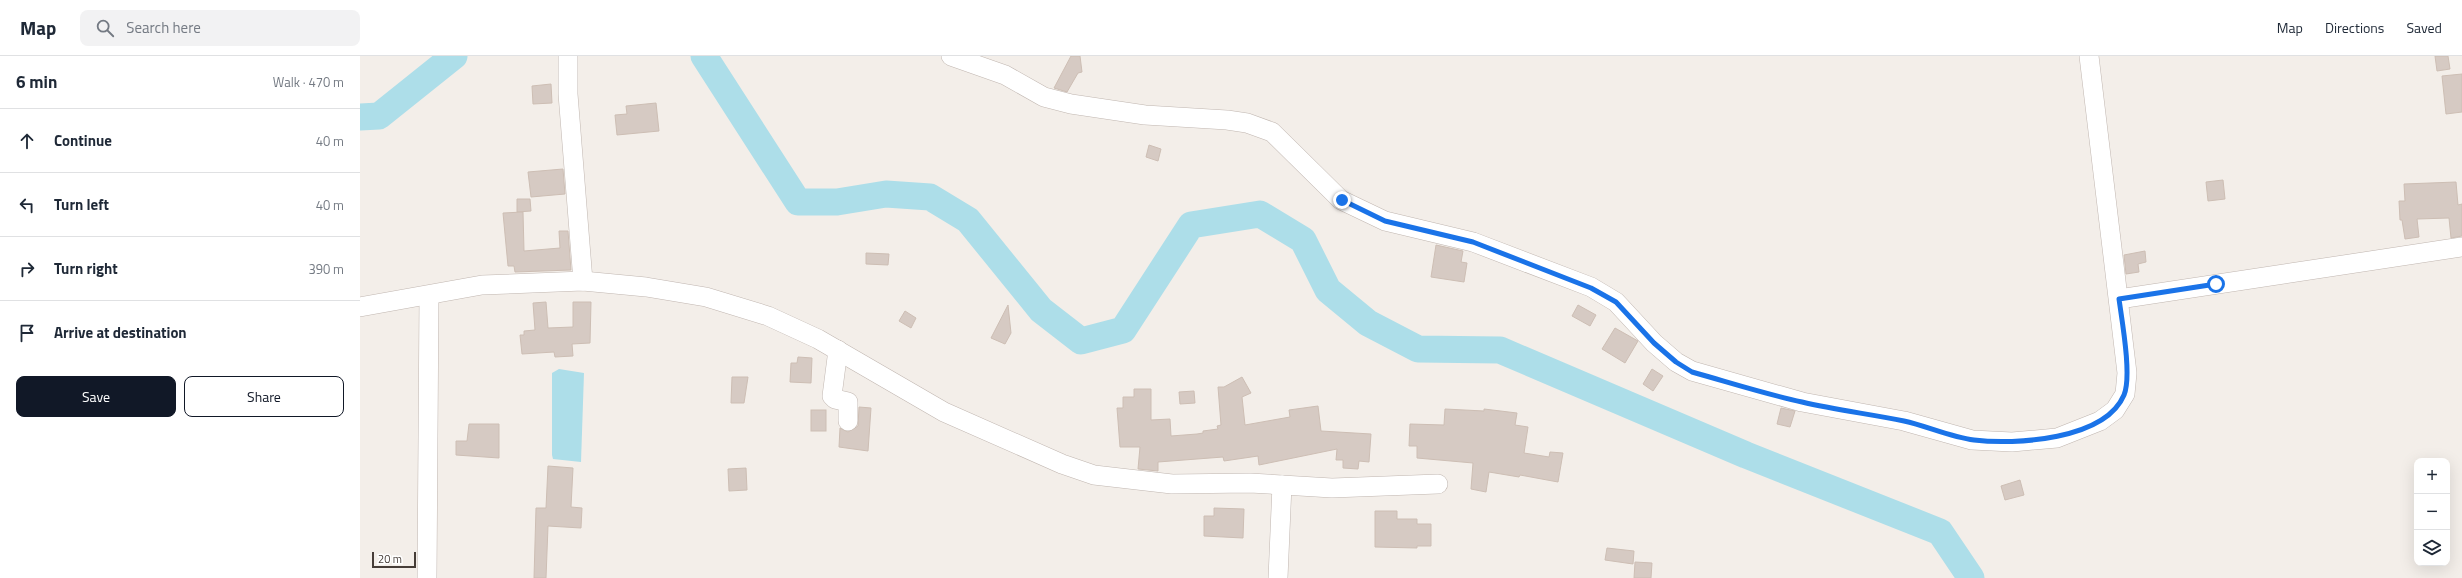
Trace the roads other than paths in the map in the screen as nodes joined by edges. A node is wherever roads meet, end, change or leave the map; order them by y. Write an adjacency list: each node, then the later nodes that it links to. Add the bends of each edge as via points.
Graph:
1 (568, 56): 5 (street, via 568,94)
2 (951, 56): 7 (street, via 1005,75 1044,97 1071,104 1145,115 1240,122 1272,132 1342,200 1385,221 1473,242 1591,288 1616,302 1654,343 1692,372 1802,402 1904,421 1972,440 2012,442 2057,438 2100,421 2115,410 2125,394 2127,373)
3 (2089, 56): 7 (street)
4 (2462, 247): 7 (street)
5 (583, 281): 6 (street, via 482,284); 9 (street, via 706,296 768,316)
6 (429, 296): 8 (street); 13 (street)
7 (2119, 299)
8 (360, 307)
9 (838, 350): 10 (street, via 832,396 848,402); 12 (street, via 944,412 1062,464 1094,474 1172,484)
10 (848, 421)
11 (1438, 484): 12 (street, via 1332,488)
12 (1282, 485): 14 (street)
13 (427, 578)
14 (1278, 578)

